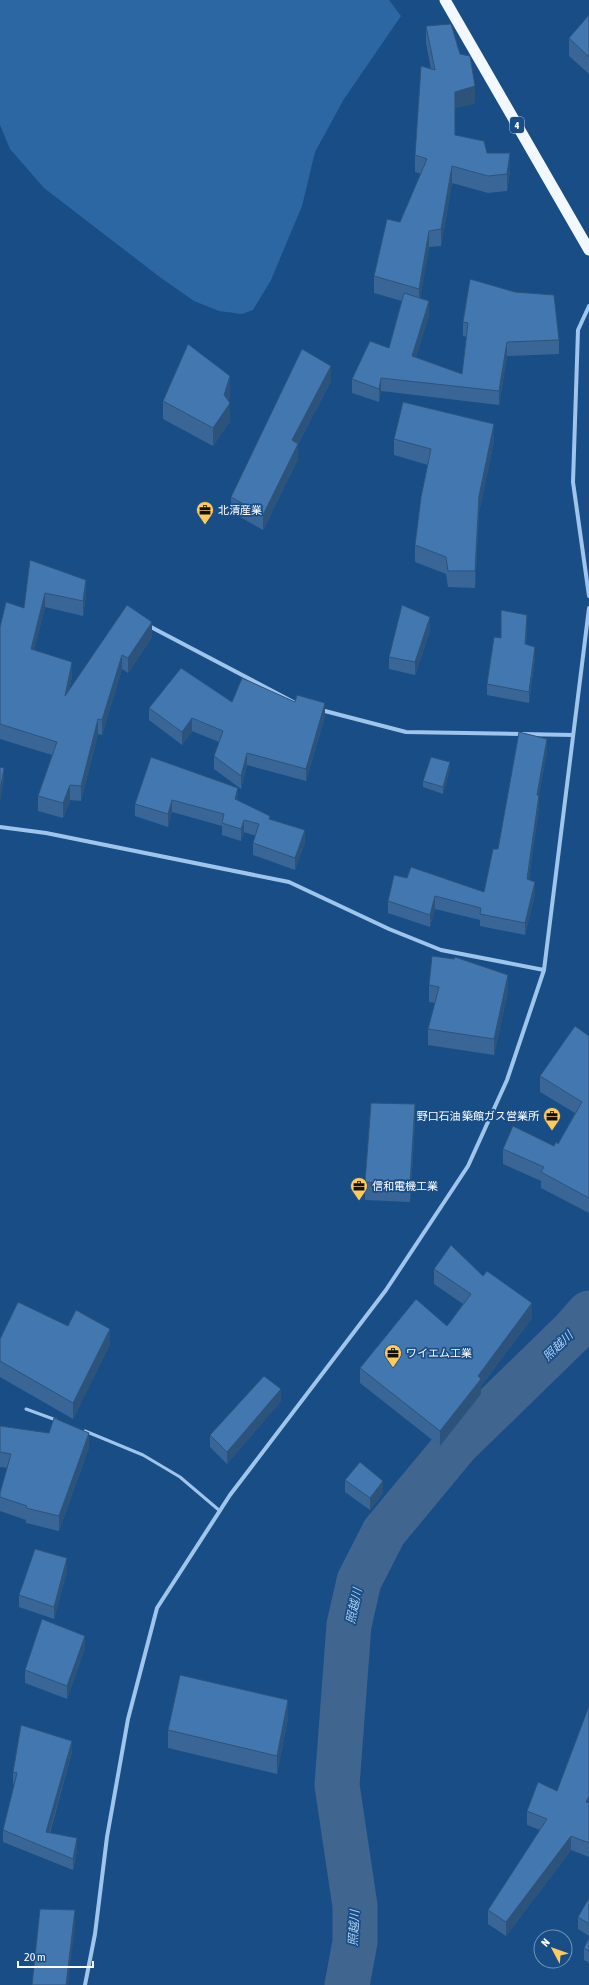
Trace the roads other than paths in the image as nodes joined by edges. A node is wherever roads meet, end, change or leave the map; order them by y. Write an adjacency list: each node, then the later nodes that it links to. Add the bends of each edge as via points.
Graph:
1 (445, 0): 2 (highway, 4)
2 (589, 250)
3 (589, 306): 4 (street, via 578,330 573,482)
4 (589, 596)
5 (589, 608): 9 (street)
6 (149, 626): 7 (street)
7 (307, 707)
8 (315, 709): 9 (street, via 406,732)
9 (573, 735): 11 (street)
10 (0, 827): 11 (street, via 46,833 289,882 389,929 441,950)
11 (544, 970): 15 (street, via 507,1080 468,1166 386,1290 234,1489)
12 (26, 1409): 13 (lane)
13 (60, 1422)
14 (81, 1430): 15 (lane, via 149,1459 180,1477)
15 (220, 1511): 16 (street, via 157,1608 127,1726)
16 (85, 1985)

